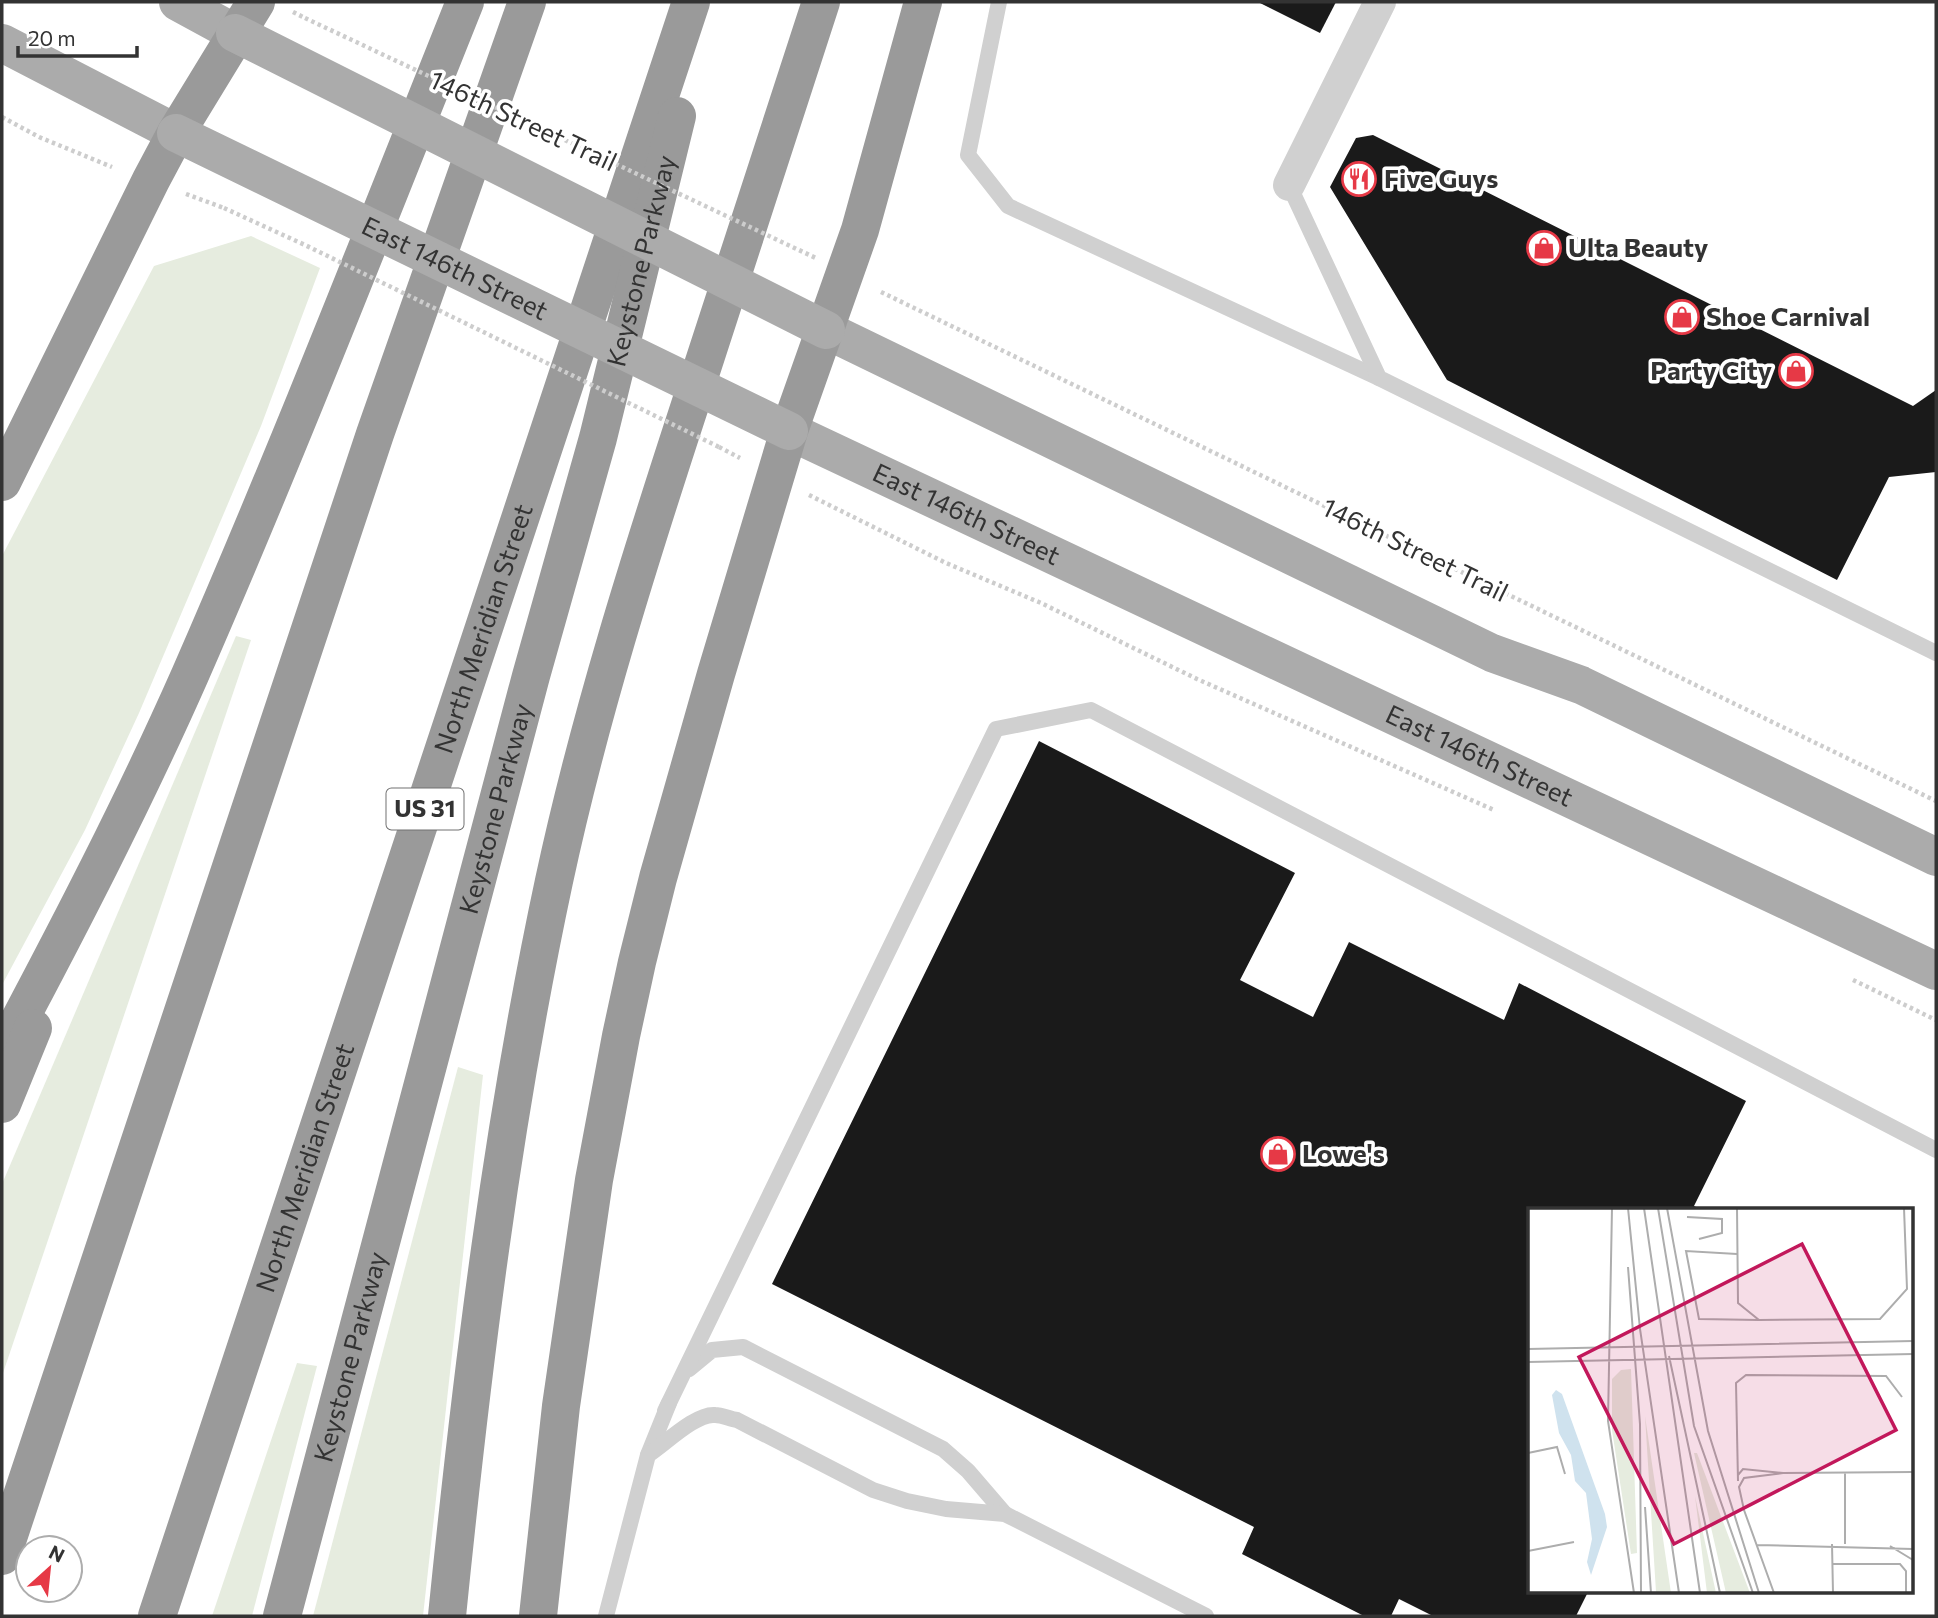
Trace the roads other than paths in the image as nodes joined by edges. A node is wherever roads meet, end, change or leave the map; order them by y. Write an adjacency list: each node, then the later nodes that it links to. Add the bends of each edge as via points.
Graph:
1 (178, 2): 11 (main road)
2 (256, 2): 11 (highway)
3 (465, 2): 21 (highway, via 189,677)
4 (527, 2): 29 (highway, via 375,434)
5 (691, 2): 30 (highway, North Meridian Street / US 31)
6 (704, 2): 31 (highway, Keystone Parkway, via 598,438)
7 (821, 2): 32 (highway, via 642,551 554,880 507,1126 480,1312)
8 (923, 2): 15 (highway, via 860,230)
9 (999, 2): 16 (lane, via 968,155 1008,206)
10 (1380, 2): 14 (street)
11 (235, 33): 13 (highway); 15 (main road, bridge)
12 (2, 43): 13 (main road, East 146th Street)
13 (176, 133): 17 (main road, East 146th Street, bridge); 18 (highway)
14 (1289, 185): 16 (lane)
15 (826, 330): 17 (highway); 20 (main road, via 1492,653 1581,685)
16 (1379, 378): 19 (lane)
17 (789, 431): 22 (main road, East 146th Street); 33 (highway, via 657,878 621,1036 594,1180 561,1406)
18 (2, 482)
19 (1936, 653)
20 (1936, 857)
21 (86, 896): 23 (highway); 24 (highway)
22 (1936, 971)
23 (2, 1053)
24 (2, 1104)
25 (1936, 1150): 26 (lane, via 1091,710 996,729)
26 (665, 1411): 27 (lane); 28 (lane, via 691,1366 712,1350 743,1347 943,1449)
27 (648, 1455): 28 (lane, via 689,1423 713,1414 737,1420 873,1490 933,1506); 34 (lane)
28 (1004, 1514): 35 (lane)
29 (2, 1556)
30 (157, 1616)
31 (282, 1616)
32 (447, 1616)
33 (538, 1616)
34 (606, 1616)
35 (1206, 1616)

